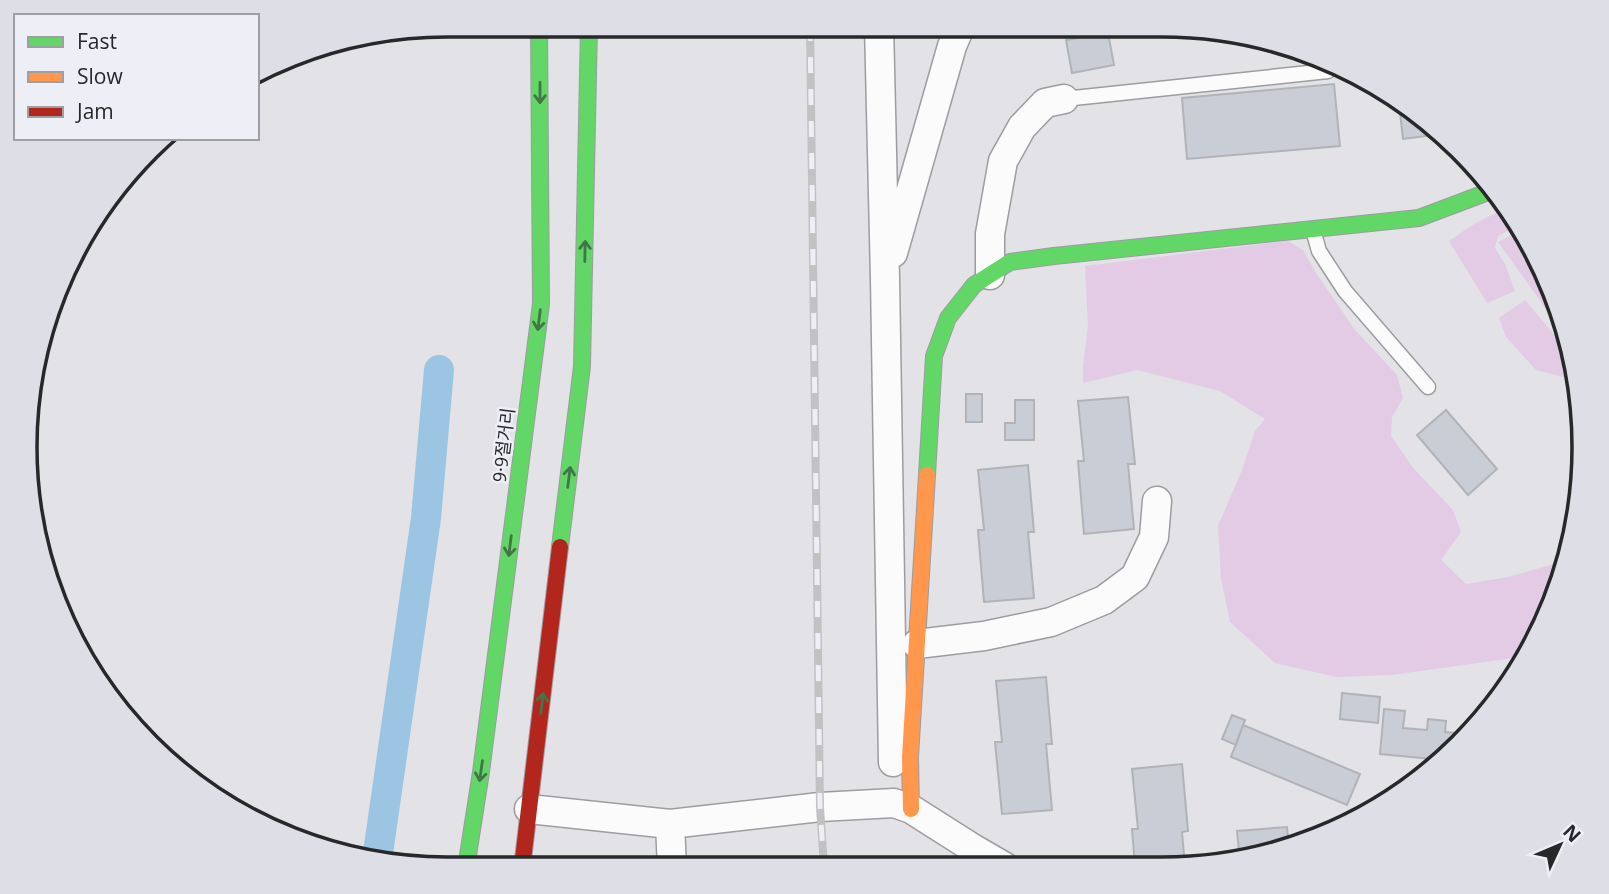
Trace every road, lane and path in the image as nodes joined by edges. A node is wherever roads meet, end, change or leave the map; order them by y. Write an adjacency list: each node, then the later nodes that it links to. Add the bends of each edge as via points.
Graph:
1 (539, 37): 17 (main road, 9·9절거리, one-way to 17, via 541,303)
2 (589, 37): 15 (main road, one-way to 2, via 582,366)
3 (879, 37): 10 (street)
4 (956, 37): 10 (street)
5 (1326, 71): 6 (lane)
6 (1064, 99): 9 (street, via 1045,103 1022,127 1003,161 990,234)
7 (1484, 194): 8 (main road, via 1419,218)
8 (1313, 229): 9 (main road, via 1010,262); 11 (lane, via 1319,251 1345,291)
9 (990, 275): 13 (main road, via 974,285 948,318 934,356)
10 (885, 279): 14 (street)
11 (1427, 387)
12 (1157, 501): 13 (street, via 1154,537 1135,577 1104,600 1051,622)
13 (917, 643): 14 (main road)
14 (903, 806): 16 (street, via 820,807); 20 (street)
15 (529, 809): 16 (street); 18 (main road)
16 (670, 824): 19 (street)
17 (468, 857)
18 (523, 857)
19 (672, 857)
20 (988, 857)

